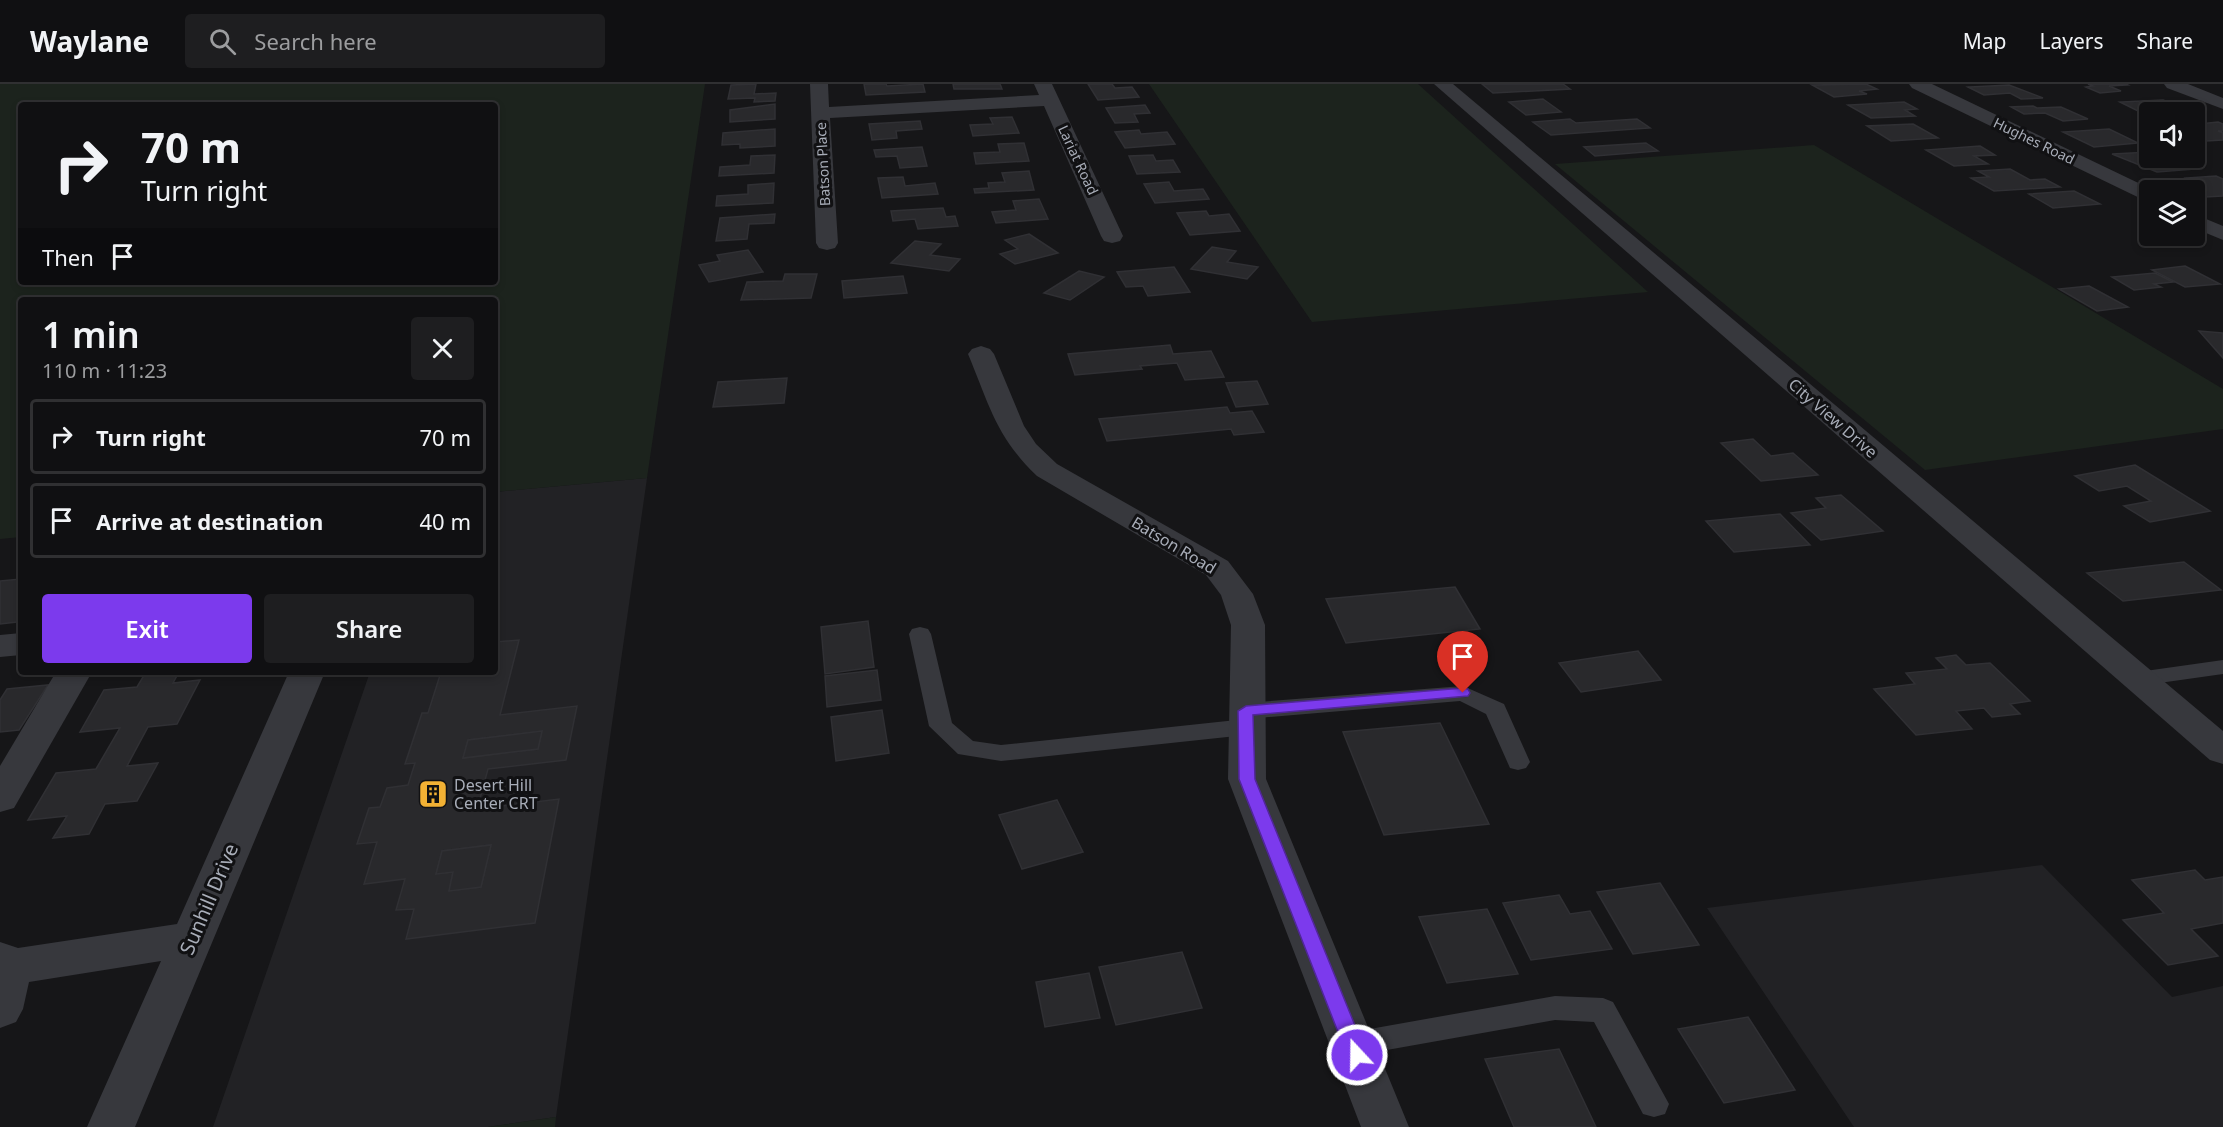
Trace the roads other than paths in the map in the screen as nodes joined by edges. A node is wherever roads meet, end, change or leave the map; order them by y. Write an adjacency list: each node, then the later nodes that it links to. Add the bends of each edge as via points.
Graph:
1 (819, 84): 7 (street, Batson Place)
2 (1443, 84): 20 (street, City View Drive)
3 (1918, 84): 8 (street, Hughes Road)
4 (2173, 84): 6 (street)
5 (1046, 92): 7 (street); 11 (street, Lariat Road)
6 (2223, 104)
7 (820, 113): 12 (street, Batson Place)
8 (2139, 192)
9 (2205, 225): 10 (street)
10 (2223, 234)
11 (1112, 236)
12 (827, 243)
13 (981, 354): 21 (street, Batson Road, via 1008,422 1024,449 1047,470 1217,568 1237,594 1248,626)
14 (920, 634): 21 (lane, via 941,726 966,748 1001,753)
15 (18, 644): 16 (street)
16 (0, 646)
17 (2223, 667): 20 (lane)
18 (72, 675): 24 (street)
19 (306, 675): 25 (street, Sunhill Drive)
20 (2138, 679): 22 (street, City View Drive)
21 (1246, 719): 23 (lane, via 1463,693 1496,709); 28 (street, Batson Road, via 1247,779)
22 (2223, 751)
23 (1518, 762)
24 (0, 798)
25 (192, 939): 26 (street); 30 (street, Sunhill Drive)
26 (4, 966): 27 (street)
27 (0, 1010)
28 (1353, 1044): 29 (lane, via 1555,1008 1603,1011); 31 (street, Batson Road)
29 (1654, 1104)
30 (111, 1127)
31 (1386, 1127)

